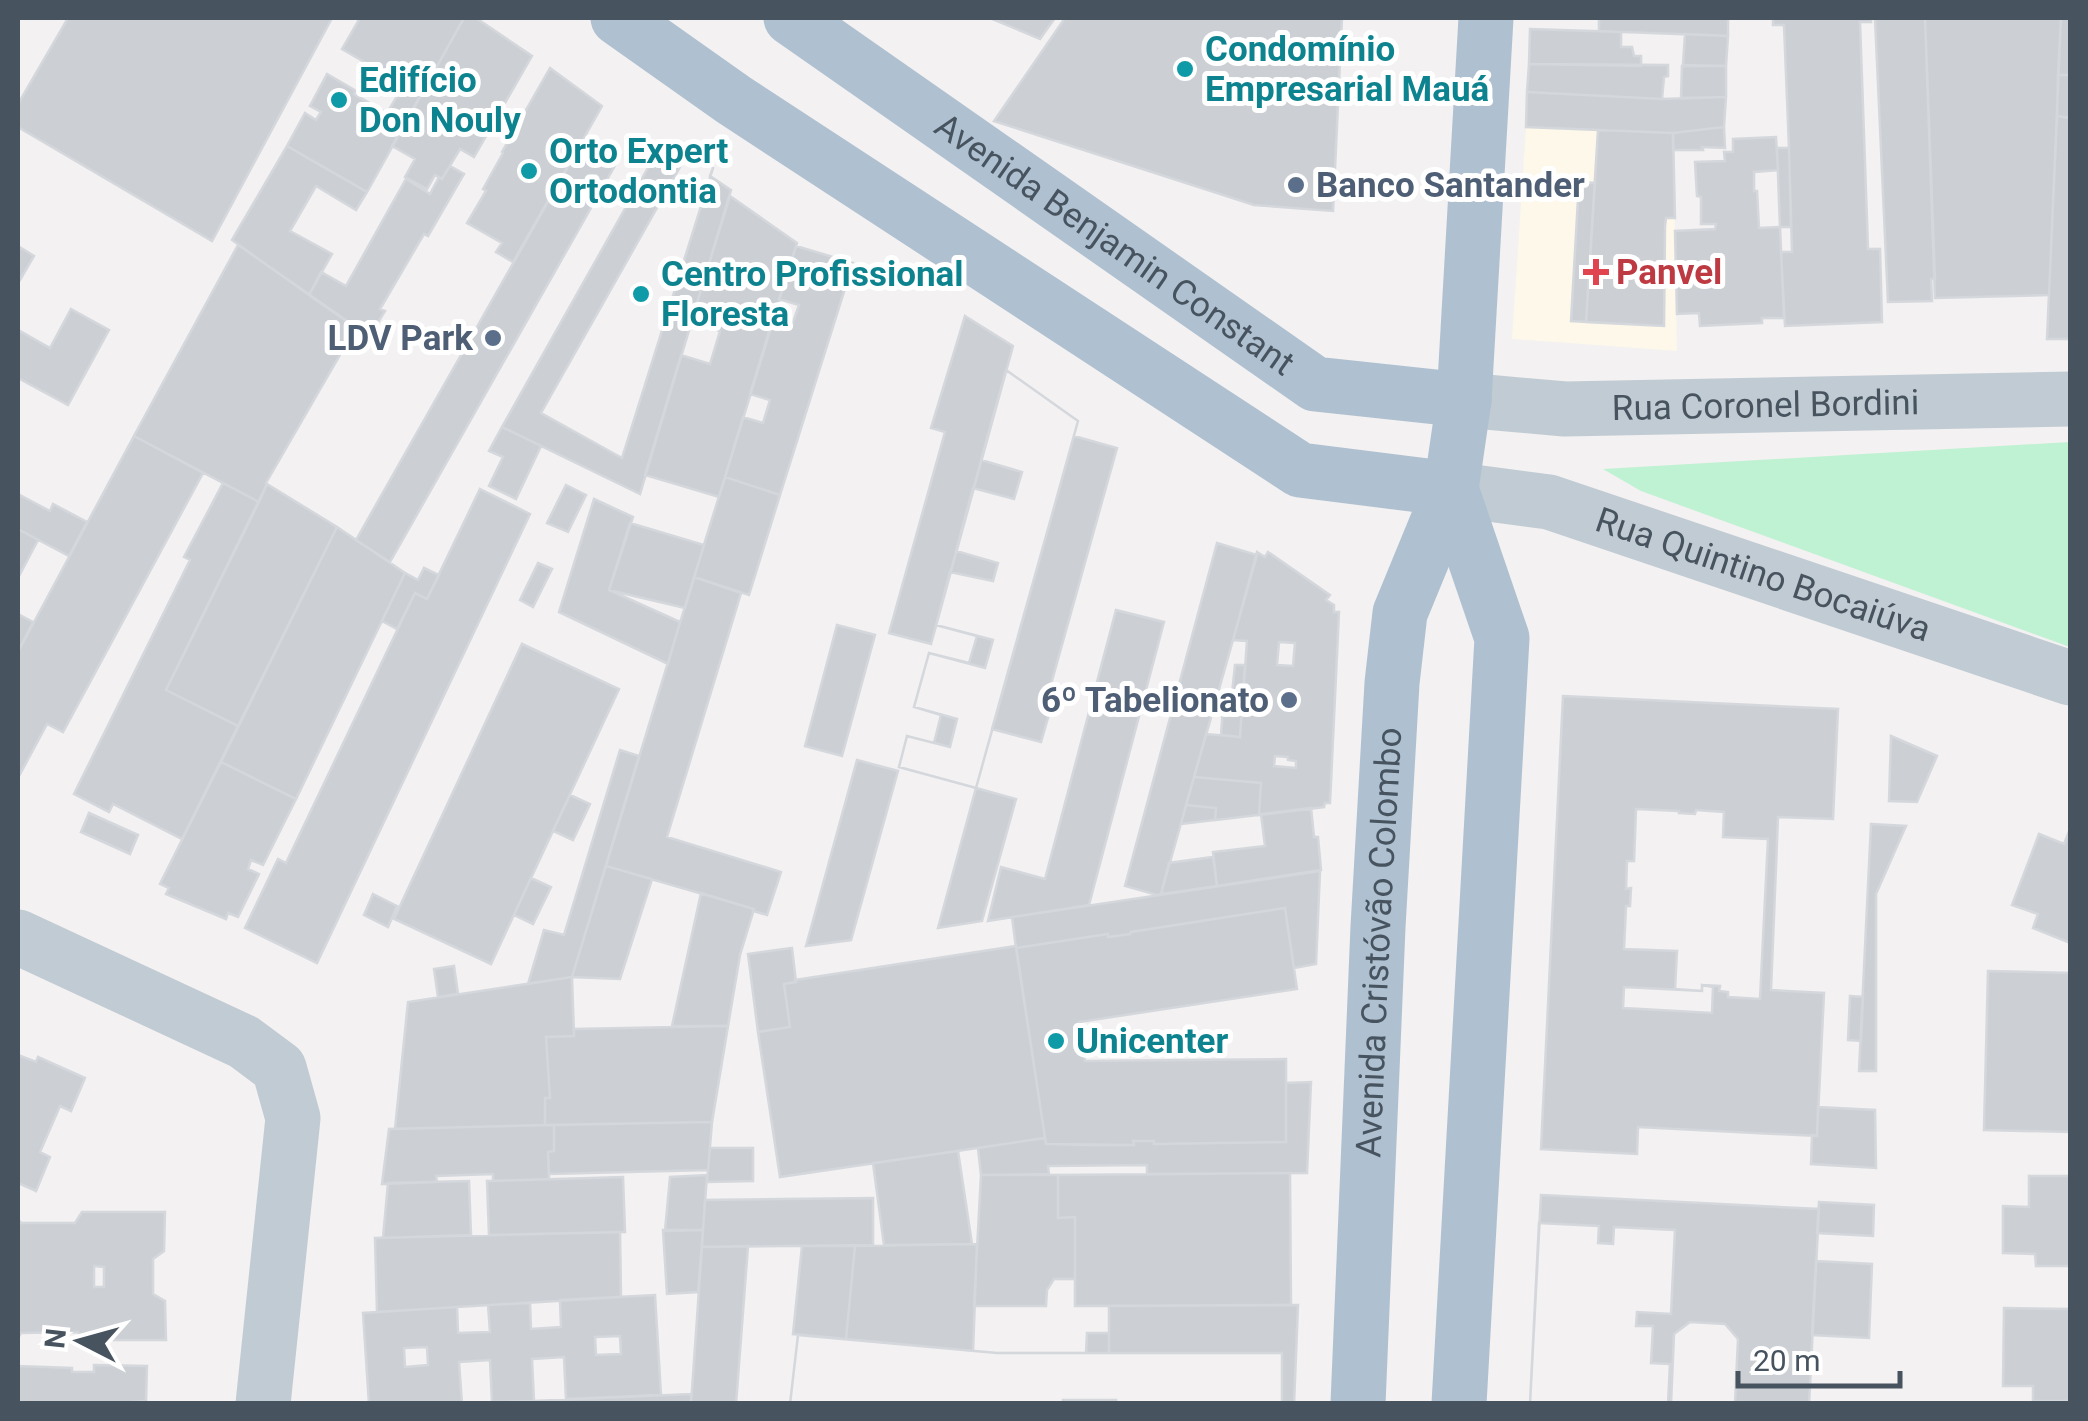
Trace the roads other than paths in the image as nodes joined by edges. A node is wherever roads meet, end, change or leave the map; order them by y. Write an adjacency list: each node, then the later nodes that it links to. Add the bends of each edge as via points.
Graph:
1 (618, 18): 6 (main road, via 1300,470)
2 (791, 18): 5 (main road, Avenida Benjamin Constant, via 1315,384)
3 (1486, 18): 5 (main road, Avenida Cristóvão Colombo)
4 (2070, 399): 5 (street, Rua Coronel Bordini, via 1564,410)
5 (1464, 400): 6 (main road, Avenida Cristóvão Colombo)
6 (1451, 489): 7 (street, Rua Quintino Bocaiúva, via 1550,502); 10 (main road, Avenida Cristóvão Colombo, via 1400,613 1396,648); 11 (main road, Avenida Cristóvão Colombo, via 1502,638)
7 (2070, 678)
8 (18, 936): 9 (street, via 244,1042 279,1068 292,1118)
9 (263, 1404)
10 (1358, 1404)
11 (1459, 1404)

